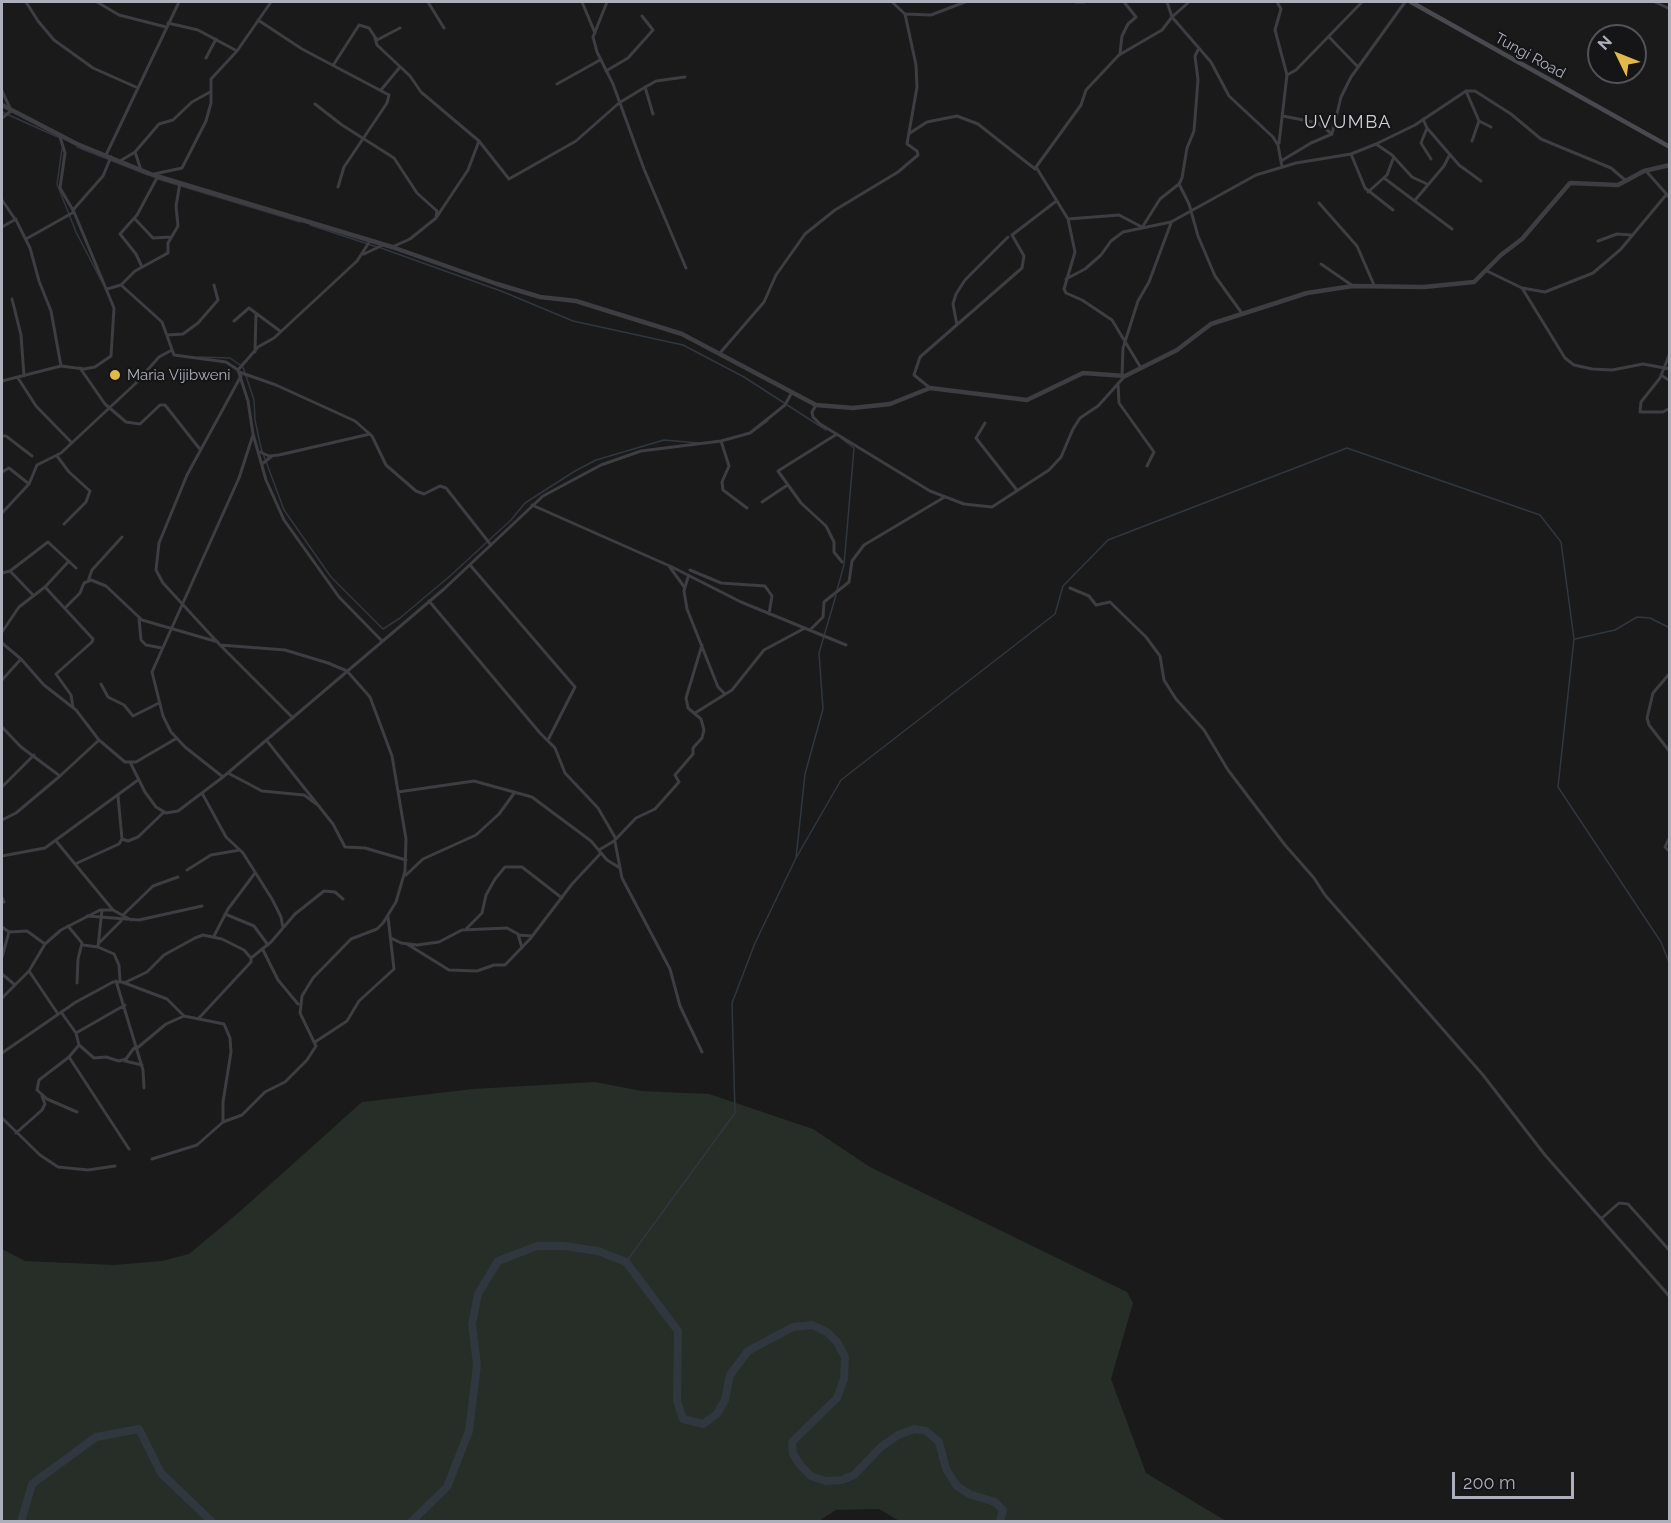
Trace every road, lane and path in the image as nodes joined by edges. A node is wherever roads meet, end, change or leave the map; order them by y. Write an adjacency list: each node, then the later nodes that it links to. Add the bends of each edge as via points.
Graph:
1 (26, 2): 45 (street, via 54,40 93,68)
2 (97, 2): 25 (street, via 119,15)
3 (178, 2): 25 (street)
4 (271, 2): 24 (street)
5 (428, 2): 27 (street)
6 (582, 2): 28 (street)
7 (607, 2): 28 (street)
8 (892, 2): 21 (street)
9 (966, 2): 21 (street, via 931,15)
10 (1076, 2): 11 (street)
11 (1084, 2)
12 (1124, 2): 34 (street, via 1136,16 1122,36)
13 (1167, 2): 23 (street)
14 (1189, 2): 23 (street)
15 (1277, 2): 41 (street, via 1281,9 1275,30)
16 (1362, 2): 29 (street)
17 (1405, 2): 38 (street)
18 (1412, 2): 69 (main road, Tungi Road)
19 (1655, 2): 20 (street)
20 (1670, 9)
21 (905, 14): 61 (street, via 916,65)
22 (642, 16): 40 (street, via 653,30 628,58)
23 (1172, 17): 32 (street); 34 (street, via 1162,30)
24 (258, 20): 33 (street); 37 (street, via 302,49)
25 (167, 25): 31 (street, via 198,30); 45 (street)
26 (400, 28): 30 (street)
27 (444, 28)
28 (595, 34): 36 (street)
29 (1329, 37): 38 (street); 41 (street)
30 (375, 38): 37 (street, via 367,25 357,26); 39 (street, via 377,45)
31 (216, 39): 33 (street); 35 (street)
32 (1199, 48): 68 (street, via 1232,99); 88 (street, via 1195,56 1198,80 1194,131)
33 (237, 51): 49 (street, via 211,80)
34 (1119, 55): 80 (street, via 1086,90 1081,105)
35 (206, 58)
36 (600, 60): 40 (street); 43 (street)
37 (334, 64): 46 (street)
38 (1357, 66): 62 (street, via 1341,97)
39 (400, 67): 46 (street); 65 (street, via 419,91)
40 (606, 71): 50 (street)
41 (1287, 75): 55 (street)
42 (685, 77): 44 (street, via 656,81)
43 (558, 84)
44 (645, 87): 50 (street); 54 (street)
45 (138, 88): 73 (street)
46 (381, 90): 64 (street, via 389,95 388,102)
47 (2, 91): 53 (street)
48 (1466, 91): 57 (street); 58 (street); 86 (street, via 1475,91 1511,114 1541,139 1611,168)
49 (210, 92): 70 (street, via 173,120 158,124); 83 (street, via 206,121 182,168)
50 (619, 103): 65 (street, via 576,141 509,179); 119 (street)
51 (315, 104): 64 (street)
52 (2, 105): 53 (street)
53 (12, 112): 56 (street); 63 (street)
54 (654, 114)
55 (1283, 116): 62 (street, via 1318,123); 68 (street)
56 (2, 118)
57 (1423, 119): 60 (street); 67 (street)
58 (1479, 120): 59 (street); 66 (street)
59 (1491, 127)
60 (1427, 128): 72 (street); 75 (street, via 1421,143)
61 (908, 134): 80 (street, via 927,122 957,116 978,124); 140 (street, via 907,144 918,155 805,234 776,275 764,302)
62 (1332, 134): 77 (street)
63 (59, 135): 73 (street); 98 (street, via 65,153 60,188)
64 (363, 139): 90 (street, via 344,167); 101 (street, via 394,158 417,193 437,211)
65 (479, 141): 101 (street, via 468,170)
66 (1472, 141)
67 (1376, 144): 71 (street); 74 (street)
68 (1278, 145): 77 (street)
69 (1670, 147)
70 (135, 152): 76 (street); 81 (street)
71 (1351, 154): 79 (street); 91 (street)
72 (1450, 154): 85 (street); 89 (street)
73 (108, 156): 76 (street); 98 (street, via 103,176)
74 (1394, 158): 84 (street); 89 (street, via 1412,177)
75 (1431, 159)
76 (120, 161): 81 (street)
77 (1281, 161): 79 (street)
78 (1670, 165): 82 (street)
79 (1282, 168): 99 (street, via 1247,179)
80 (1035, 169): 95 (street)
81 (141, 170): 83 (street)
82 (1646, 171): 86 (street); 92 (street)
83 (155, 175): 87 (street); 100 (street)
84 (1384, 178): 91 (street); 93 (street, via 1409,198)
85 (1480, 181)
86 (1626, 182): 120 (street, via 1613,186 1570,183 1522,239)
87 (180, 183): 109 (street, via 178,226); 112 (street)
88 (1179, 184): 99 (street); 106 (street, via 1163,195)
89 (1427, 184): 93 (street)
90 (338, 187)
91 (1368, 192): 97 (street)
92 (1668, 196): 108 (street)
93 (1416, 199): 107 (street)
94 (2, 200): 102 (street)
95 (1055, 202): 103 (street); 133 (street, via 1012,235 1024,256 1022,268)
96 (1319, 203): 124 (street, via 1357,246)
97 (1393, 210)
98 (73, 211): 111 (street); 127 (street)
99 (1192, 212): 104 (street); 129 (street, via 1215,276)
100 (134, 218): 109 (street, via 153,238); 118 (street, via 120,234)
101 (436, 218): 115 (street, via 410,239)
102 (16, 219): 105 (street); 111 (street)
103 (1068, 219): 106 (street, via 1119,216); 121 (street, via 1075,252)
104 (1171, 222): 106 (street); 137 (street, via 1151,278 1138,301)
105 (2, 226)
106 (1142, 226): 121 (street, via 1116,237 1095,260)
107 (1452, 228)
108 (1631, 236): 113 (street, via 1615,234); 126 (street, via 1616,254 1578,281 1545,292)
109 (172, 237): 118 (street, via 168,254)
110 (1008, 237): 133 (street, via 956,294 953,304)
111 (26, 239): 142 (street, via 51,311)
112 (370, 241): 114 (street); 116 (street)
113 (1598, 241)
114 (384, 244): 115 (street); 116 (street)
115 (392, 247): 140 (street, via 540,297 576,301 682,334)
116 (363, 254): 135 (street)
117 (1321, 264): 125 (street)
118 (142, 267): 122 (street)
119 (686, 268)
120 (1487, 271): 124 (street, via 1470,283); 126 (street)
121 (1066, 279): 137 (street, via 1066,293 1108,317)
122 (121, 285): 127 (street); 136 (street, via 166,325)
123 (214, 285): 136 (street, via 218,300 198,323 183,334)
124 (1374, 285): 125 (street)
125 (1353, 286): 129 (street, via 1307,293)
126 (1522, 288): 144 (street, via 1565,358 1574,365 1612,370 1643,364)
127 (107, 289): 143 (street, via 114,308 111,356 95,367)
128 (12, 299): 149 (street, via 21,335)
129 (1241, 312): 145 (street, via 1212,324)
130 (256, 313): 132 (street, via 248,309); 135 (street); 139 (street)
131 (1670, 320): 134 (street)
132 (234, 321)
133 (957, 325): 155 (street, via 918,359 914,375)
134 (1670, 330)
135 (280, 331): 139 (street)
136 (167, 335): 138 (street)
137 (1127, 342): 145 (street); 150 (street)
138 (170, 351): 147 (street, via 178,357 226,362); 158 (street, via 159,357)
139 (255, 352): 147 (street)
140 (720, 353): 156 (street)
141 (1670, 353): 144 (street)
142 (61, 366): 143 (street); 149 (street)
143 (80, 368): 158 (street)
144 (1664, 368): 146 (street); 148 (street)
145 (1142, 369): 150 (street)
146 (1670, 369)
147 (239, 372): 161 (street); 162 (street, via 340,413); 167 (street)
148 (1661, 375): 153 (street); 159 (street, via 1642,400 1640,412 1663,412)
149 (24, 376): 151 (street)
150 (1123, 376): 154 (street); 155 (street, via 1083,373 1027,400)
151 (18, 378): 152 (street); 166 (street, via 36,406)
152 (2, 381)
153 (1670, 381)
154 (1118, 383): 173 (street, via 1119,403 1154,452); 177 (street, via 1076,423 1061,457 1049,470)
155 (930, 388): 157 (street, via 890,404 853,408)
156 (793, 391): 157 (street); 165 (street, via 785,405 761,427)
157 (816, 405): 163 (street, via 813,417)
158 (108, 408): 166 (street); 167 (street, via 135,425 165,405)
159 (1670, 408)
160 (985, 423): 177 (street, via 976,438)
161 (253, 434): 168 (street); 201 (street, via 239,478)
162 (370, 434): 171 (street); 185 (street, via 393,472 420,493 440,486 446,488)
163 (837, 434): 176 (street, via 779,468); 178 (street)
164 (2, 436): 169 (street)
165 (721, 441): 180 (street, via 627,455 571,479); 181 (street, via 729,466 723,490)
166 (72, 443): 170 (street)
167 (199, 448): 201 (street, via 161,536 156,557 159,576)
168 (258, 451): 171 (street); 172 (street)
169 (32, 456)
170 (57, 456): 175 (street, via 37,465); 183 (street, via 90,491 86,502)
171 (272, 456): 172 (street)
172 (262, 464): 209 (street, via 271,494 309,558 339,597)
173 (1147, 466)
174 (2, 472): 175 (street, via 9,468)
175 (29, 484): 182 (street)
176 (786, 486): 179 (street); 187 (street, via 826,526 834,552)
177 (1016, 489): 178 (street, via 992,507)
178 (943, 498): 207 (street, via 861,549 851,563 849,582 824,602 823,617)
179 (762, 502)
180 (532, 505): 185 (street); 189 (street)
181 (747, 508)
182 (2, 513)
183 (64, 524)
184 (122, 537): 195 (street)
185 (491, 546): 188 (street)
186 (69, 561): 190 (street); 192 (street, via 48,542); 196 (street)
187 (842, 562)
188 (470, 565): 200 (street); 228 (street, via 575,687)
189 (668, 565): 194 (street); 197 (street)
190 (75, 568)
191 (690, 570): 203 (street, via 721,583 765,586 772,596)
192 (10, 571): 193 (street); 199 (street)
193 (2, 573)
194 (688, 577): 197 (street); 203 (street)
195 (88, 580): 202 (street); 204 (street, via 106,586)
196 (45, 586): 199 (street); 202 (street)
197 (685, 588): 212 (street, via 687,609)
198 (1070, 588): 317 (street, via 1089,596 1096,605 1110,602 1146,637 1160,656 1164,680 1176,699 1204,730 1233,777 1324,896 1436,1021)
199 (33, 595): 208 (street, via 19,607)
200 (429, 601): 209 (street); 228 (street)
201 (182, 603): 205 (street); 211 (street)
202 (66, 607): 222 (street, via 93,639 57,674 70,695)
203 (769, 614): 206 (street)
204 (139, 618): 205 (street); 214 (street, via 141,640)
205 (170, 628): 211 (street); 214 (street)
206 (805, 628): 207 (street); 220 (street, via 764,650)
207 (810, 630): 213 (street)
208 (2, 632)
209 (382, 641): 216 (street)
210 (2, 643): 215 (street)
211 (219, 644): 216 (street, via 288,651); 224 (street)
212 (702, 645): 220 (street, via 718,687); 223 (street, via 686,694 687,706)
213 (846, 645)
214 (162, 648): 221 (street, via 152,672)
215 (21, 659): 218 (street); 222 (street, via 44,685)
216 (347, 671): 224 (street); 238 (street, via 370,697 378,713 392,756)
217 (1670, 673): 230 (street, via 1653,693 1647,718)
218 (2, 680)
219 (101, 684): 221 (street, via 108,697 124,705 133,716)
220 (725, 694): 223 (street)
221 (159, 702): 226 (street)
222 (72, 707): 227 (street)
223 (695, 713): 247 (street, via 701,719 703,735 675,776 679,782 655,809 636,818)
224 (293, 718): 229 (street)
225 (2, 727): 231 (street)
226 (177, 738): 232 (street); 235 (street)
227 (99, 740): 232 (street); 234 (street)
228 (548, 740): 247 (street, via 560,754 565,773 598,808)
229 (267, 741): 233 (street); 242 (street)
230 (1670, 752)
231 (34, 755): 234 (street); 237 (street)
232 (131, 764): 236 (street)
233 (228, 773): 235 (street); 242 (street, via 261,790 304,795)
234 (60, 776): 244 (street)
235 (223, 777): 240 (street)
236 (138, 779): 241 (street); 243 (street, via 151,801)
237 (2, 787)
238 (398, 792): 239 (street, via 474,781); 253 (street)
239 (516, 792): 250 (street, via 543,803); 258 (street, via 476,836 423,859)
240 (202, 793): 243 (street, via 178,811); 249 (street, via 226,837)
241 (118, 796): 246 (street); 248 (street)
242 (319, 806): 253 (street, via 347,848 365,848)
243 (164, 812): 246 (street, via 138,837)
244 (2, 820)
245 (1670, 837): 251 (street, via 1665,847)
246 (122, 839): 254 (street, via 115,847)
247 (615, 840): 250 (street); 255 (street)
248 (56, 841): 252 (street, via 40,850); 254 (street)
249 (240, 850): 256 (street, via 211,855); 257 (street)
250 (600, 852): 255 (street); 260 (street)
251 (1670, 852)
252 (2, 856)
253 (406, 860): 258 (street)
254 (75, 864): 264 (street)
255 (621, 868): 303 (street, via 627,888 670,969 680,1006)
256 (187, 870)
257 (255, 873): 265 (street); 272 (street, via 279,910)
258 (404, 876): 267 (street)
259 (178, 877): 268 (street, via 153,886)
260 (562, 898): 273 (street, via 522,867 505,867 486,895 482,913); 277 (street)
261 (343, 899): 272 (street, via 331,890 324,891)
262 (202, 906): 268 (street, via 168,915)
263 (102, 910): 264 (street); 266 (street); 269 (street)
264 (113, 910): 268 (street)
265 (225, 914): 276 (street); 282 (street, via 254,926)
266 (85, 915): 269 (street); 270 (street)
267 (388, 917): 278 (street); 295 (street, via 377,929 355,936 344,946 313,978)
268 (123, 918): 269 (street); 283 (street)
269 (102, 919): 283 (street)
270 (68, 926): 279 (street); 281 (street)
271 (2, 927): 274 (street)
272 (283, 928): 282 (street)
273 (464, 930): 275 (street, via 507,928); 280 (street, via 439,942)
274 (9, 932): 279 (street, via 27,931); 286 (street)
275 (519, 935): 277 (street); 284 (street)
276 (214, 936): 287 (street, via 244,950); 290 (street, via 190,940 164,955 147,972)
277 (533, 936): 284 (street)
278 (392, 938): 280 (street); 300 (street, via 394,969 359,1001 347,1022)
279 (45, 944): 288 (street)
280 (407, 944): 284 (street, via 456,972 506,965)
281 (83, 945): 283 (street); 291 (street)
282 (268, 945): 285 (street)
283 (98, 946): 290 (street, via 114,954)
284 (522, 948)
285 (263, 950): 287 (street); 295 (street, via 282,986)
286 (2, 957)
287 (251, 958): 298 (street, via 250,964)
288 (28, 971): 292 (street); 296 (street)
289 (2, 974): 292 (street)
290 (120, 982): 294 (street); 296 (street, via 97,989); 297 (street, via 167,999)
291 (77, 983)
292 (15, 985): 293 (street)
293 (2, 997)
294 (125, 1005): 299 (street); 302 (street)
295 (299, 1006): 300 (street, via 304,1026)
296 (59, 1013): 299 (street); 304 (street)
297 (184, 1016): 298 (street); 302 (street, via 166,1024)
298 (199, 1018): 312 (street, via 224,1024 230,1038 231,1063)
299 (76, 1033): 301 (street)
300 (315, 1042): 312 (street, via 307,1060 285,1082 265,1092 242,1115)
301 (79, 1045): 305 (street); 306 (street, via 94,1058)
302 (136, 1048): 306 (street); 307 (street)
303 (702, 1052)
304 (2, 1053)
305 (69, 1057): 309 (street, via 39,1080 37,1090); 314 (street)
306 (123, 1061): 307 (street)
307 (142, 1065): 308 (street)
308 (144, 1088)
309 (42, 1096): 310 (street); 313 (street, via 42,1110)
310 (77, 1112)
311 (2, 1118): 313 (street)
312 (223, 1122): 315 (street, via 197,1145)
313 (16, 1133): 316 (street, via 58,1167 88,1170)
314 (129, 1149)
315 (152, 1159)
316 (115, 1166)
317 (1602, 1218): 318 (street, via 1619,1203 1628,1204); 319 (street)
318 (1670, 1251)
319 (1670, 1297)

